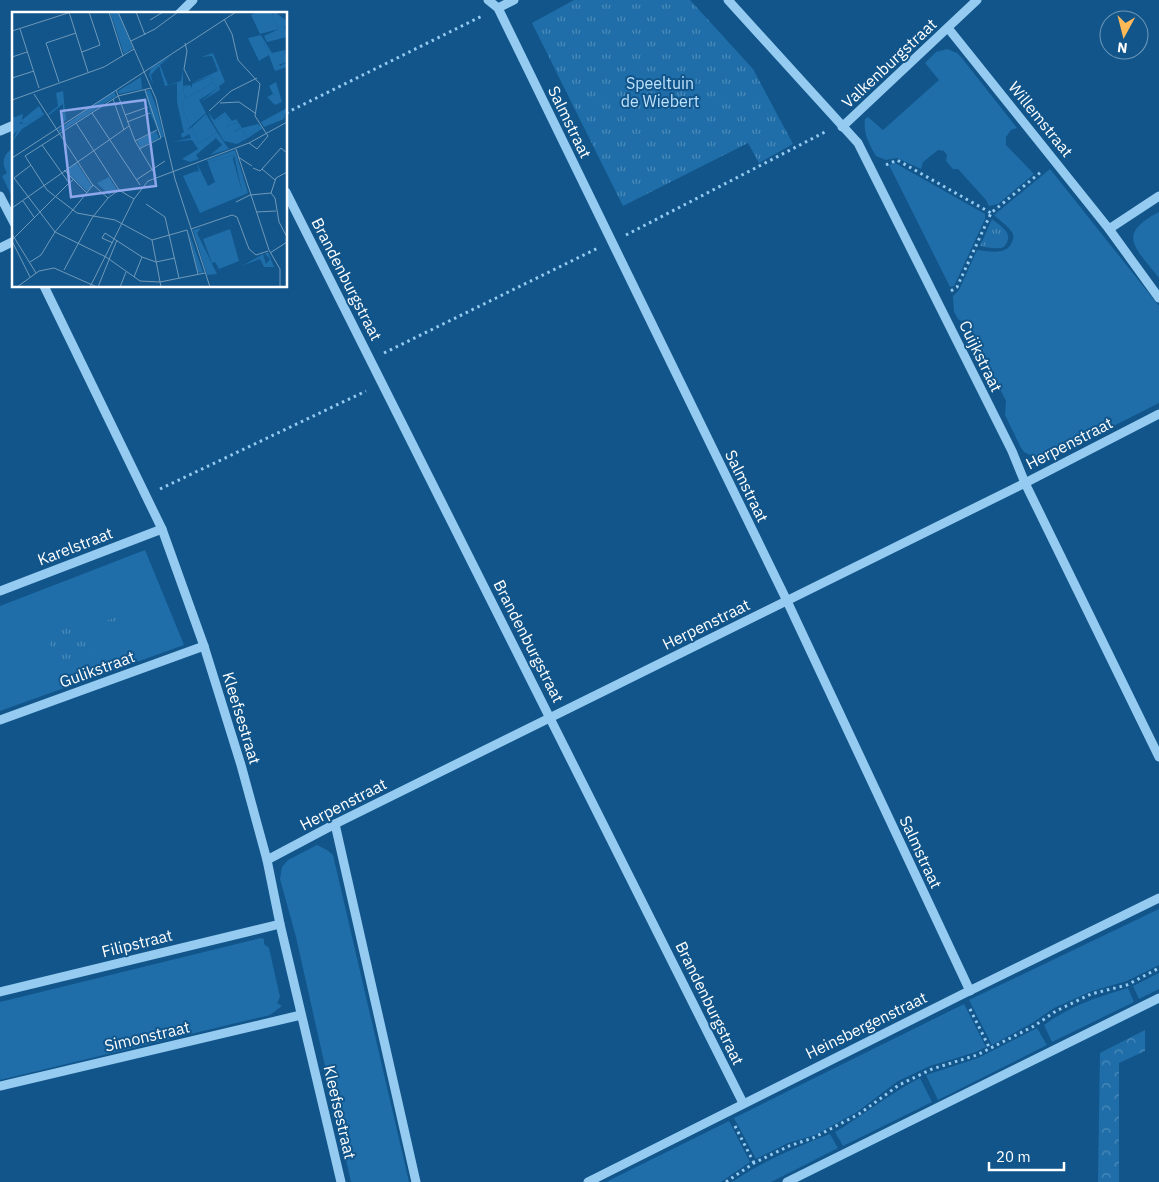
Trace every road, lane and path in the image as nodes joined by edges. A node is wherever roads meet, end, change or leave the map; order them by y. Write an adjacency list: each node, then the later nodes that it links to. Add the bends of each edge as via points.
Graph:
1 (193, 0): 7 (street)
2 (488, 0): 6 (street, Salmstraat)
3 (514, 0): 6 (street)
4 (728, 0): 11 (street, Cuijkstraat)
5 (978, 0): 8 (street, Valkenburgstraat)
6 (498, 8): 9 (path); 32 (street, Salmstraat)
7 (181, 12)
8 (948, 28): 11 (street, Valkenburgstraat); 13 (street, Willemstraat)
9 (288, 112)
10 (12, 126): 12 (street)
11 (842, 127): 14 (street, Cuijkstraat, via 858,143)
12 (0, 131)
13 (1055, 160): 18 (path); 20 (street, Willemstraat)
14 (873, 171): 18 (path, via 898,160); 24 (street, Cuijkstraat)
15 (0, 196): 19 (street)
16 (288, 196): 26 (street, Brandenburgstraat)
17 (1159, 196): 20 (street)
18 (991, 213): 24 (path, via 958,287)
19 (12, 219)
20 (1109, 229): 25 (street, Willemstraat)
21 (12, 242): 22 (street)
22 (0, 248)
23 (45, 288): 29 (street, Kleefsestraat)
24 (936, 298): 28 (street, Cuijkstraat)
25 (1159, 298)
26 (383, 383): 29 (path); 34 (street, Brandenburgstraat)
27 (1159, 414): 28 (street, Herpenstraat)
28 (1025, 483): 32 (street, Herpenstraat); 36 (street, Cuijkstraat)
29 (146, 496): 30 (street, Kleefsestraat)
30 (162, 529): 31 (street, Karelstraat); 33 (street, Kleefsestraat)
31 (0, 591)
32 (787, 601): 34 (street, Herpenstraat); 43 (street, Salmstraat)
33 (204, 646): 35 (street, Gulikstraat); 38 (street, Kleefsestraat)
34 (551, 717): 37 (street, Herpenstraat); 48 (street, Brandenburgstraat)
35 (0, 720)
36 (1159, 757)
37 (335, 824): 38 (street, Herpenstraat); 52 (street)
38 (267, 860): 40 (street, Kleefsestraat)
39 (1159, 898): 43 (street, Heinsbergenstraat)
40 (280, 924): 42 (street, Filipstraat); 45 (street, Kleefsestraat)
41 (1159, 968): 46 (path, via 1127,985 1091,994)
42 (0, 992)
43 (966, 992): 46 (path); 48 (street, Heinsbergenstraat)
44 (1159, 998): 55 (street)
45 (301, 1015): 47 (street, Simonstraat); 51 (street, Kleefsestraat)
46 (990, 1049): 50 (path, via 932,1069 899,1085 830,1130)
47 (0, 1086)
48 (743, 1104): 49 (street, Heinsbergenstraat)
49 (728, 1112): 50 (path); 53 (street, Heinsbergenstraat)
50 (754, 1163): 54 (path)
51 (341, 1182)
52 (416, 1182)
53 (588, 1182)
54 (726, 1182)
55 (787, 1182)

